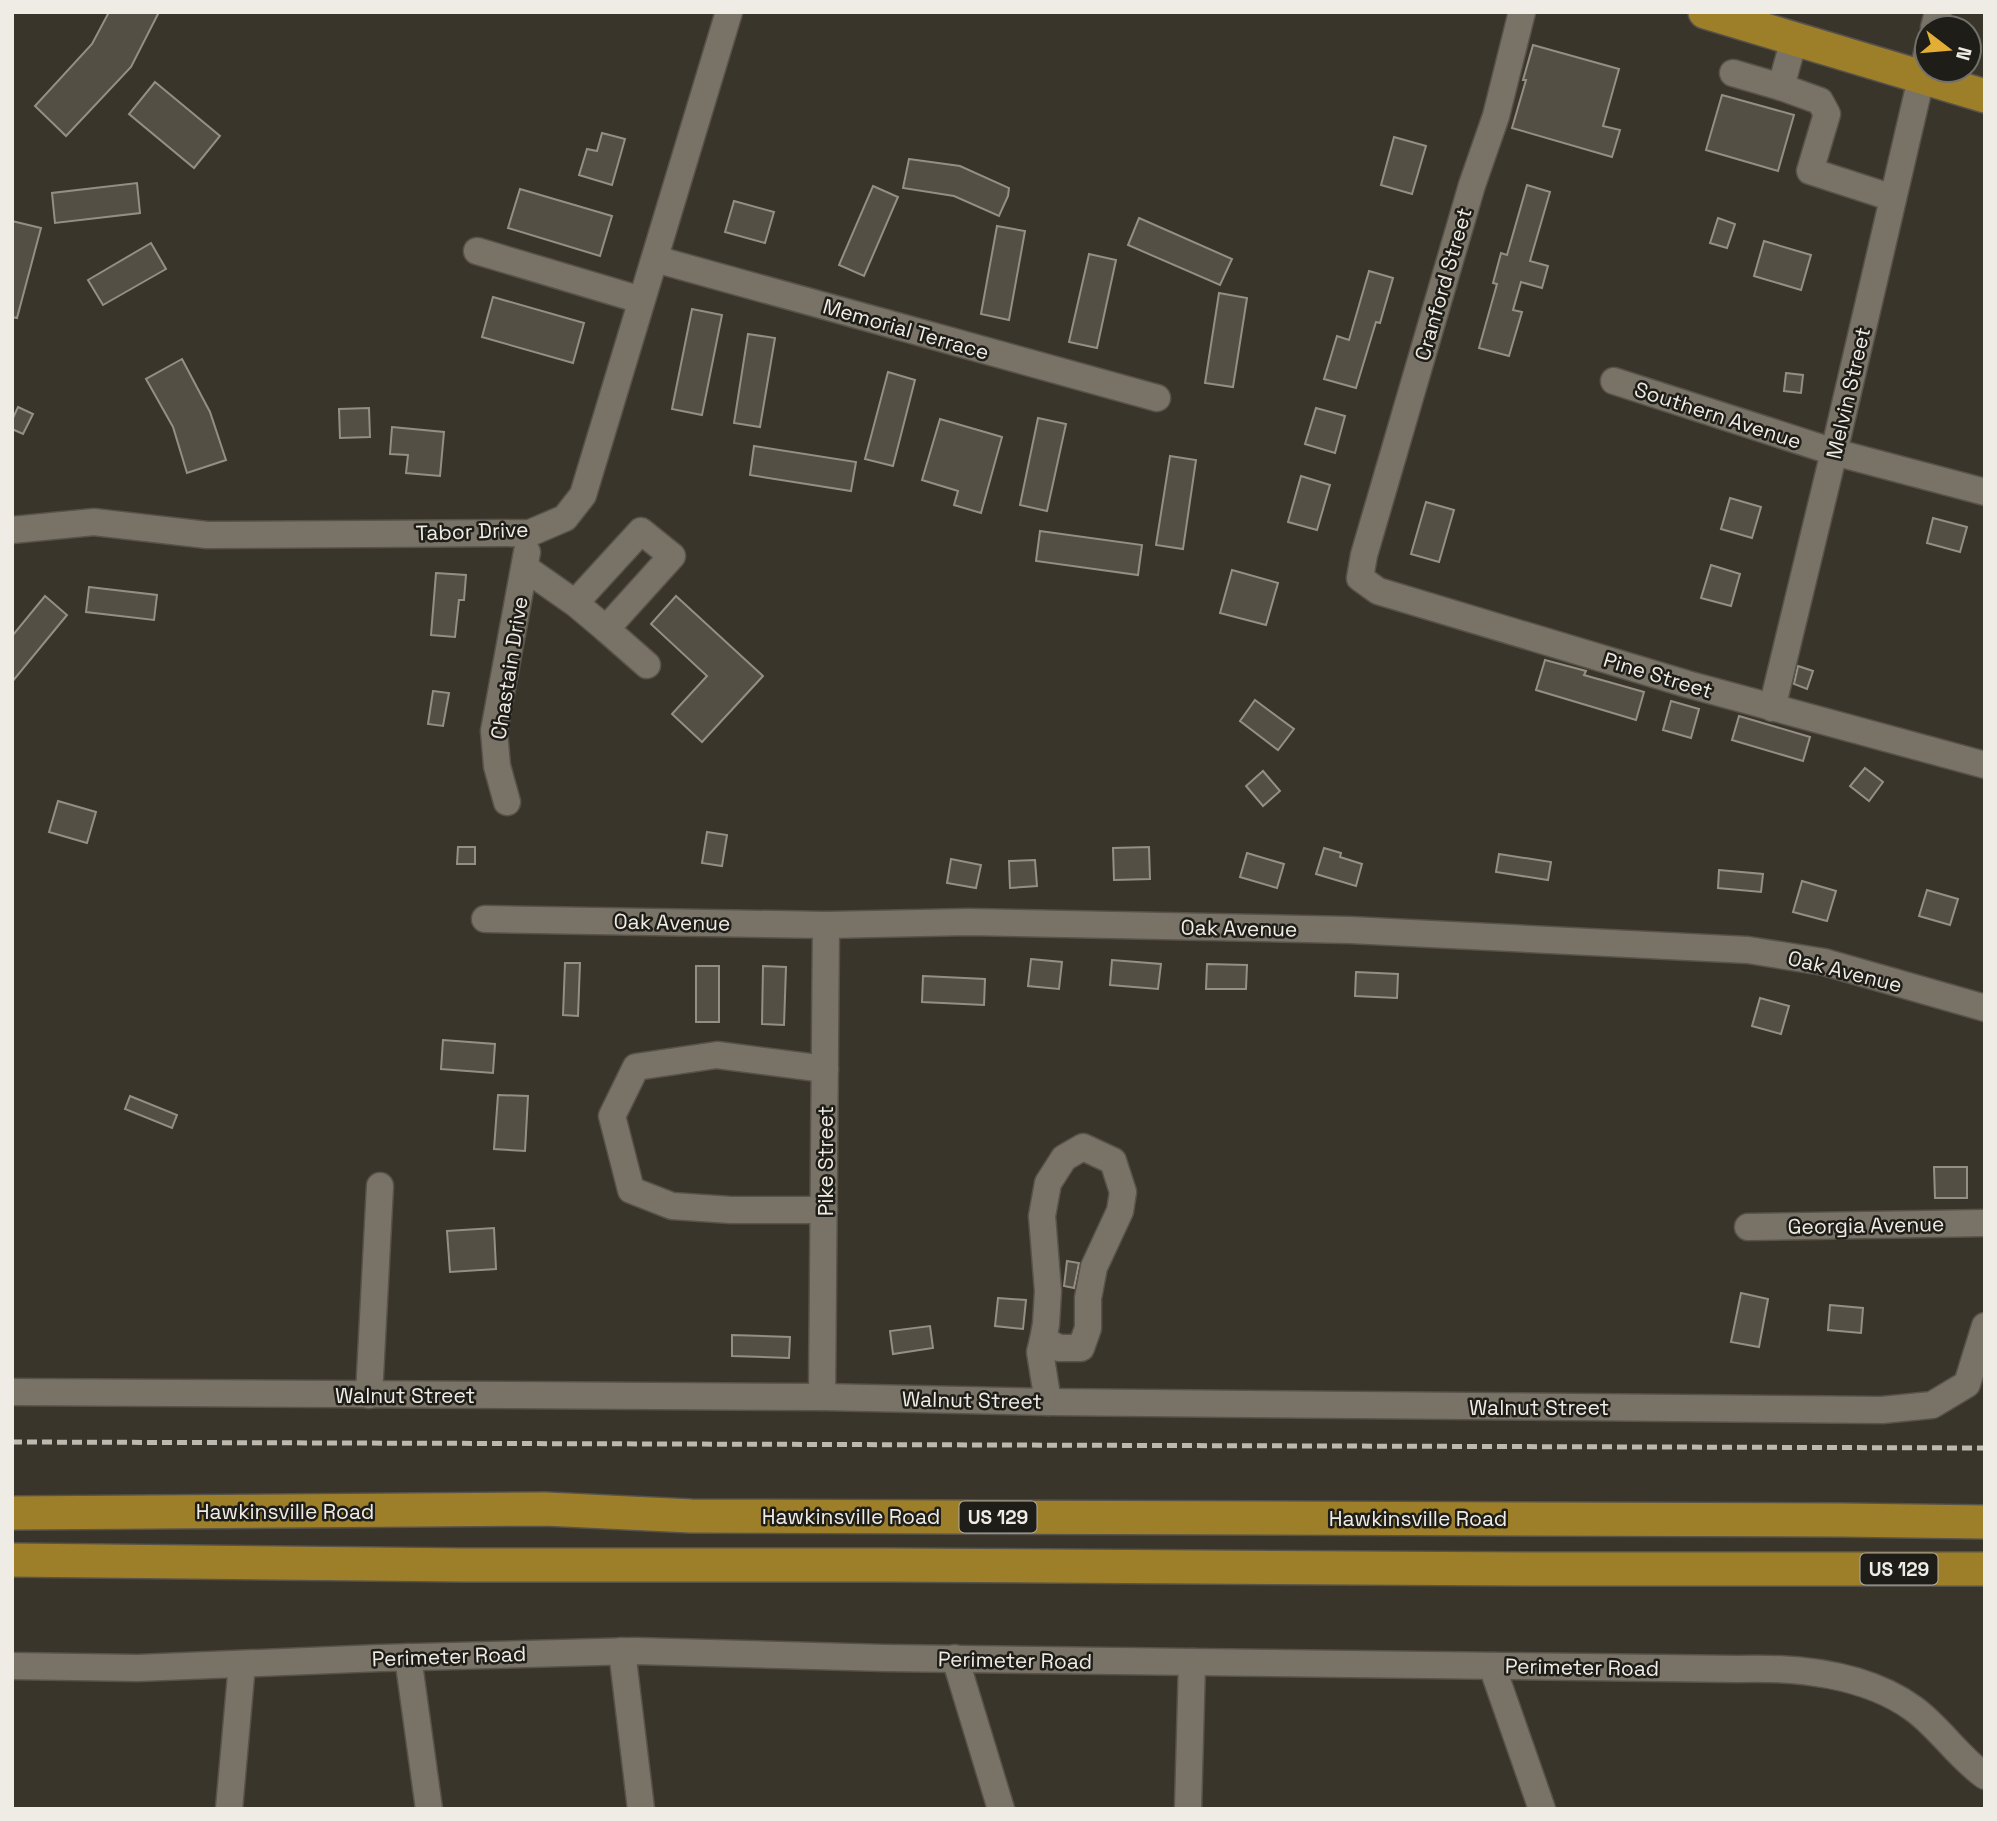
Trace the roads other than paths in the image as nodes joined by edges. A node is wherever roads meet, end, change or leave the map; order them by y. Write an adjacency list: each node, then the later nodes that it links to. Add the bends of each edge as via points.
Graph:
1 (729, 12): 13 (street, Tabor Drive)
2 (1522, 12): 21 (street, Cranford Street, via 1496,117)
3 (1705, 12): 4 (main road)
4 (1794, 39): 5 (main road); 9 (street)
5 (1913, 63)
6 (1733, 73): 9 (street)
7 (1920, 84): 11 (street, Melvin Street)
8 (1961, 84): 10 (main road)
9 (1781, 87): 11 (street, via 1820,101 1827,114 1810,171)
10 (1985, 96)
11 (1893, 198): 17 (street, Melvin Street)
12 (477, 251): 14 (street)
13 (655, 259): 14 (street, Tabor Drive); 16 (street, Memorial Terrace)
14 (641, 300): 20 (street, Tabor Drive, via 583,495 565,519)
15 (1614, 381): 17 (street, Southern Avenue)
16 (1157, 398)
17 (1834, 452): 18 (street, Southern Avenue); 26 (street, Melvin Street)
18 (1985, 492)
19 (12, 530): 20 (street, Tabor Drive, via 94,522 207,535)
20 (530, 533): 22 (street, Chastain Drive)
21 (1364, 555): 26 (street, Pine Street, via 1360,579 1378,591)
22 (525, 568): 23 (street); 28 (street, Chastain Drive, via 494,731 497,766)
23 (575, 603): 24 (street); 24 (street, via 641,530 672,556)
24 (606, 629): 25 (street)
25 (647, 665)
26 (1772, 708): 27 (street, Pine Street)
27 (1985, 765)
28 (508, 802)
29 (485, 919): 30 (street, Oak Avenue)
30 (826, 925): 31 (street, Oak Avenue, via 969,922 1350,930 1748,950 1824,962); 32 (street, Pike Street)
31 (1985, 1008)
32 (825, 1069): 34 (street, Pike Street); 34 (street, via 717,1055 636,1066 612,1116 631,1190 672,1206)
33 (380, 1186): 40 (street)
34 (824, 1210): 41 (street, Pike Street)
35 (1985, 1223): 36 (street, Georgia Avenue)
36 (1748, 1227)
37 (1985, 1326): 42 (street, Walnut Street, via 1967,1384 1932,1405 1882,1410)
38 (1043, 1340): 38 (street, via 1048,1291 1042,1216 1048,1183 1064,1158 1083,1147 1113,1161 1123,1192 1094,1267 1088,1328 1081,1348 1059,1348); 42 (street, via 1040,1352)
39 (12, 1392): 40 (street, Walnut Street)
40 (369, 1395): 41 (street, Walnut Street)
41 (822, 1397): 42 (street, Walnut Street)
42 (1048, 1402)
43 (12, 1513): 44 (main road, Hawkinsville Road / US 129, via 545,1509 691,1516)
44 (1985, 1522)
45 (12, 1560): 46 (main road, US 129)
46 (1985, 1569)
47 (622, 1651): 48 (street, Perimeter Road); 49 (street, Perimeter Road); 57 (street)
48 (408, 1657): 51 (street, Perimeter Road); 56 (street)
49 (956, 1658): 50 (street, Perimeter Road); 58 (street)
50 (1192, 1662): 53 (street, Perimeter Road); 59 (street)
51 (242, 1664): 52 (street, Perimeter Road); 55 (street)
52 (12, 1666)
53 (1492, 1666): 54 (street, Perimeter Road, via 1763,1668 1855,1681 1915,1709); 60 (street)
54 (1985, 1776)
55 (229, 1809)
56 (429, 1809)
57 (641, 1809)
58 (1001, 1809)
59 (1188, 1809)
60 (1542, 1809)

